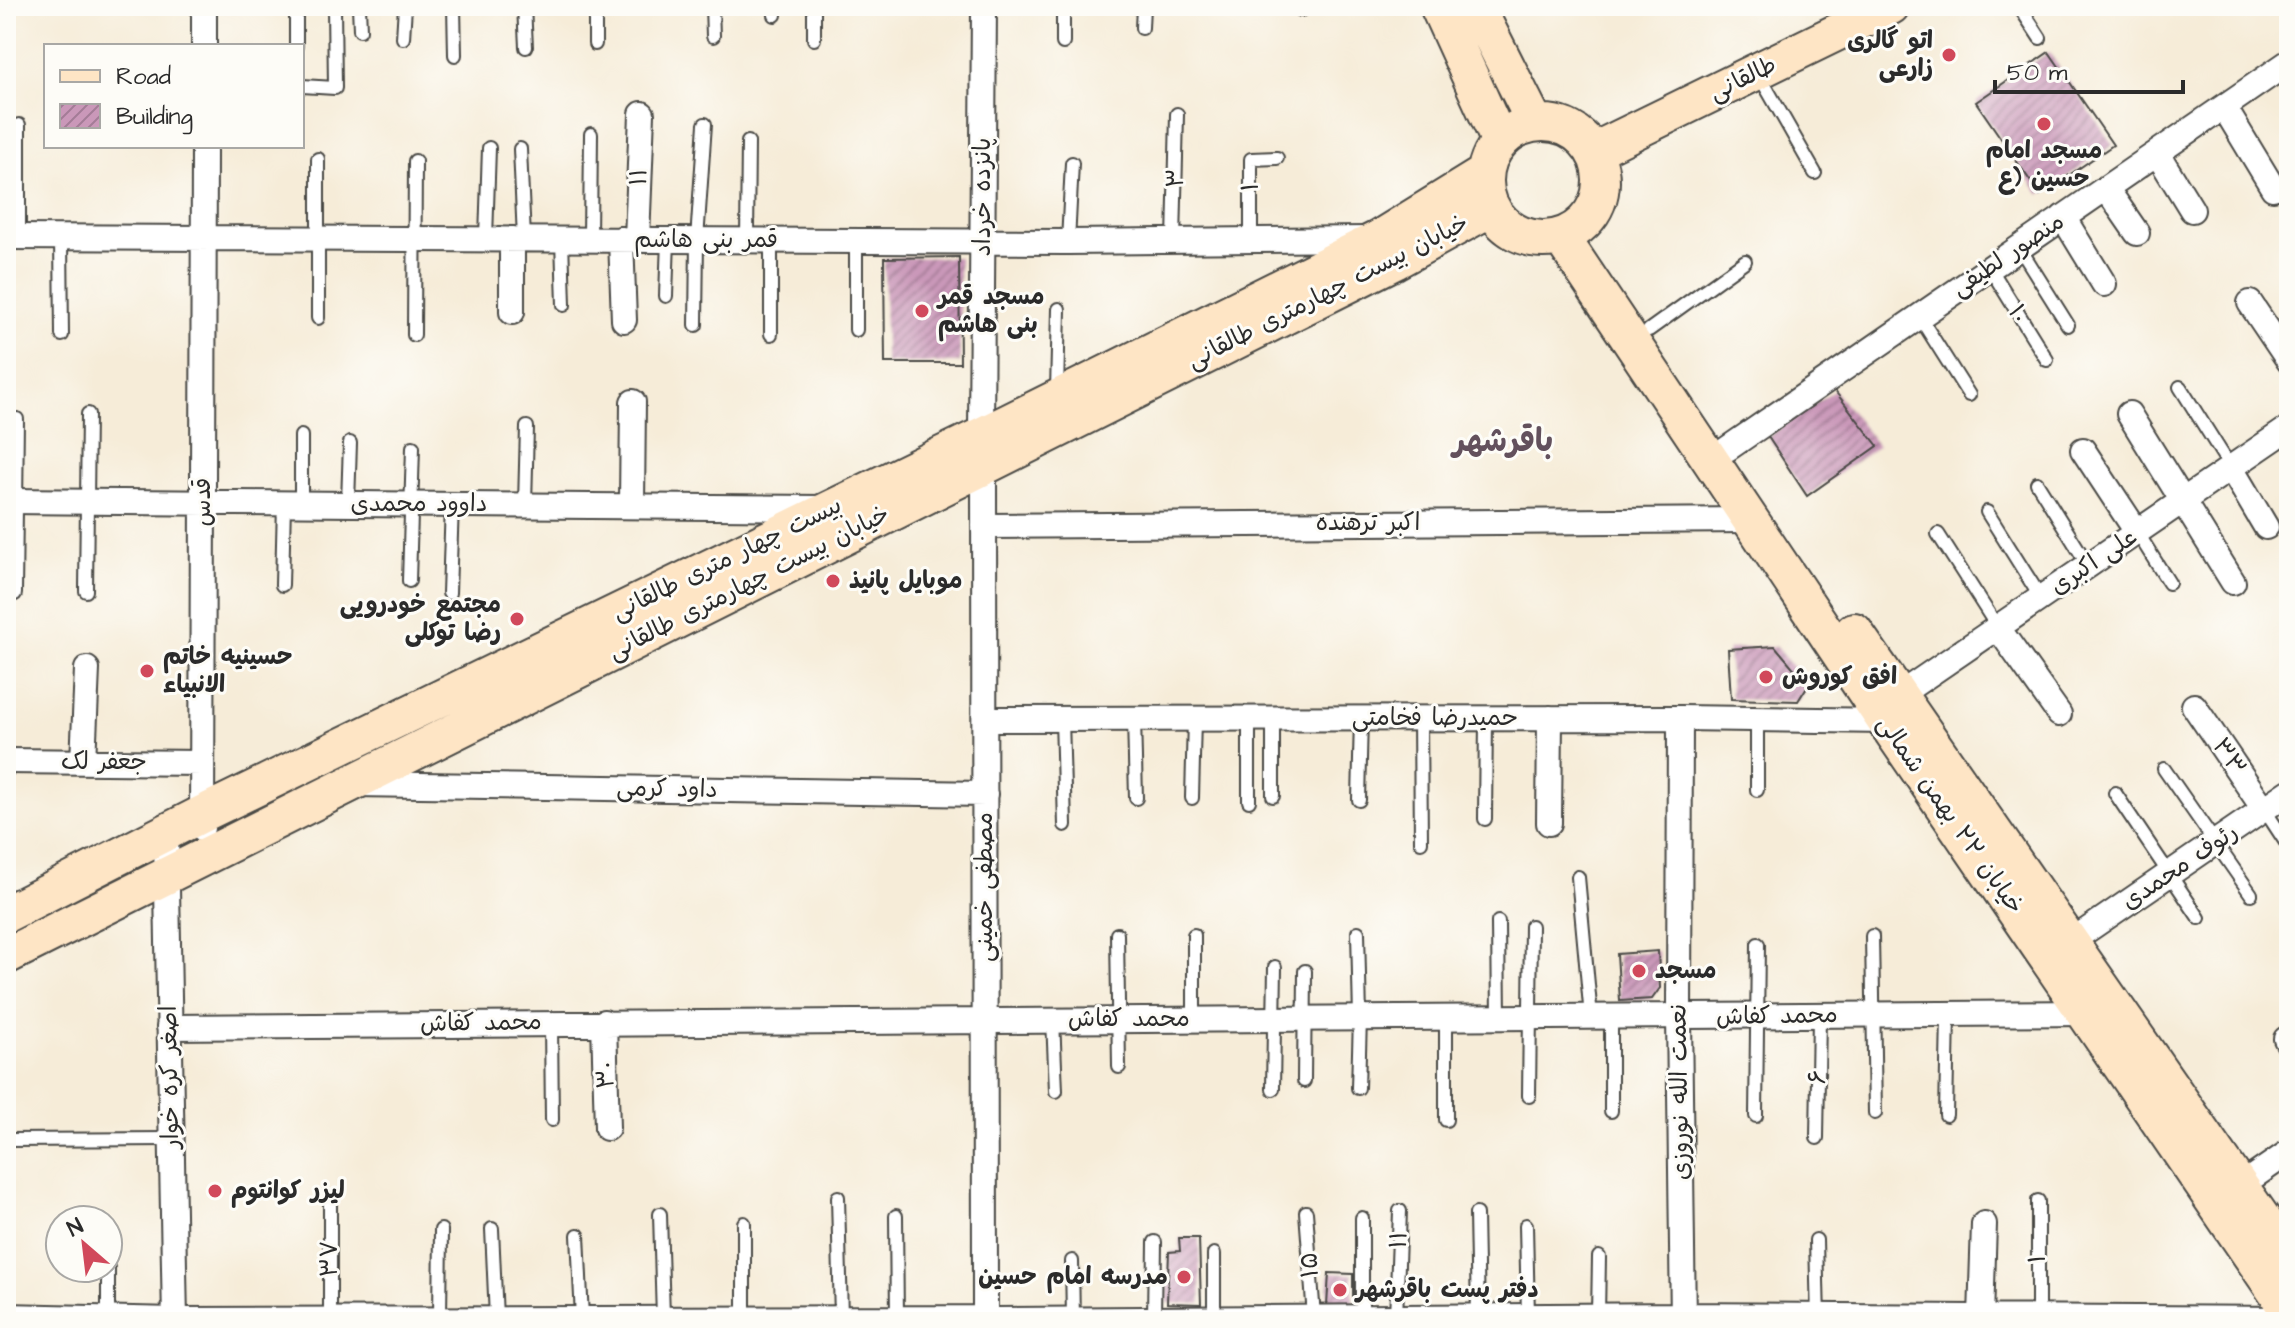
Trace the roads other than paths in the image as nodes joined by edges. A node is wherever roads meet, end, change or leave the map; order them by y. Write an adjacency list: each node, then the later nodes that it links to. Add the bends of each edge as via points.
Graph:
1 (204, 6): 25 (street)
2 (296, 6): 26 (lane)
3 (334, 6): 32 (lane, via 335,88)
4 (359, 6): 19 (lane)
5 (405, 6): 21 (lane)
6 (454, 6): 29 (lane)
7 (524, 6): 28 (lane)
8 (595, 6): 27 (lane)
9 (712, 6): 20 (lane)
10 (814, 6): 23 (lane)
11 (984, 6): 72 (street, پانزده خرداد)
12 (1063, 6): 24 (lane)
13 (1143, 6): 18 (lane)
14 (1438, 6): 51 (street)
15 (1476, 6): 36 (street)
16 (1891, 6): 31 (street, طالقانی)
17 (2019, 6): 22 (lane)
18 (1142, 28)
19 (360, 30)
20 (713, 36)
21 (403, 38)
22 (2040, 38)
23 (814, 39)
24 (1063, 43)
25 (204, 44)
26 (296, 44)
27 (595, 44)
28 (526, 47)
29 (455, 55)
30 (2289, 62): 33 (street, منصور لطیفی)
31 (1757, 71): 44 (street, طالقانی); 50 (lane)
32 (304, 86)
33 (2224, 107): 45 (street, منصور لطیفی); 53 (street)
34 (642, 114): 67 (street, ۱۱)
35 (1177, 114): 73 (lane, ۳)
36 (1535, 123): 44 (street, via 1569,128); 51 (street, via 1516,129)
37 (705, 124): 69 (lane)
38 (19, 125): 58 (lane)
39 (591, 134): 66 (lane)
40 (748, 142): 70 (lane)
41 (204, 148): 60 (street, قدس)
42 (489, 148): 63 (lane)
43 (520, 149): 64 (lane)
44 (1594, 151): 56 (street, via 1602,183 1598,200)
45 (2157, 153): 52 (street, منصور لطیفی); 54 (street)
46 (1277, 158): 75 (lane, ۱, via 1251,159)
47 (318, 159): 61 (lane)
48 (415, 161): 62 (lane)
49 (1072, 163): 74 (lane)
50 (1815, 173)
51 (1492, 174): 56 (street, via 1500,221 1513,231 1544,239); 77 (street, خیابان بیست چهارمتری طالقانی)
52 (2106, 188): 55 (street, منصور لطیفی); 57 (street)
53 (2273, 188)
54 (2192, 210)
55 (2063, 217): 76 (street, منصور لطیفی); 80 (street)
56 (1570, 232): 92 (street, خیابان ۲۲ بهمن شمالی); 127 (street, خیابان ۲۲ بهمن شمالی)
57 (2137, 233)
58 (12, 237): 59 (street, قمر بنی هاشم)
59 (61, 237): 60 (street, قمر بنی هاشم); 94 (lane)
60 (203, 237): 61 (street, قمر بنی هاشم); 118 (street, قدس)
61 (318, 238): 62 (street, قمر بنی هاشم); 87 (lane)
62 (413, 238): 63 (street, قمر بنی هاشم); 95 (lane)
63 (486, 238): 64 (street, قمر بنی هاشم)
64 (518, 239): 65 (street, قمر بنی هاشم); 85 (street)
65 (562, 239): 66 (street, قمر بنی هاشم); 83 (lane)
66 (590, 239): 67 (street, قمر بنی هاشم)
67 (629, 239): 68 (street, قمر بنی هاشم); 88 (street)
68 (668, 240): 69 (street, قمر بنی هاشم); 81 (lane)
69 (697, 240): 70 (street, قمر بنی هاشم); 89 (lane)
70 (759, 240): 71 (street, قمر بنی هاشم); 93 (lane)
71 (856, 241): 72 (street, قمر بنی هاشم); 91 (lane)
72 (983, 241): 74 (street, قمر بنی هاشم); 112 (street, پانزده خرداد)
73 (1174, 241): 74 (street, قمر بنی هاشم); 75 (street, قمر بنی هاشم)
74 (1068, 242)
75 (1251, 242): 77 (street, قمر بنی هاشم)
76 (2019, 247): 79 (street, منصور لطیفی); 90 (lane)
77 (1387, 250): 100 (street, بیست چهار متری طالقانی); 112 (street, خیابان بیست چهارمتری طالقانی)
78 (1745, 261): 92 (lane)
79 (1990, 268): 86 (street, منصور لطیفی); 96 (lane, ۱۰)
80 (2104, 284)
81 (666, 296)
82 (2250, 303): 97 (street)
83 (564, 305)
84 (1059, 309): 100 (lane)
85 (512, 312)
86 (1919, 316): 99 (lane); 110 (street, منصور لطیفی)
87 (318, 318)
88 (624, 320)
89 (696, 325)
90 (2068, 325)
91 (856, 330)
92 (1649, 330): 110 (street, خیابان ۲۲ بهمن شمالی)
93 (771, 334)
94 (62, 335)
95 (414, 335)
96 (2047, 360)
97 (2289, 361)
98 (2180, 387): 113 (lane)
99 (1969, 395)
100 (1057, 399): 112 (street, بیست چهار متری طالقانی)
101 (633, 402): 124 (street)
102 (88, 414): 117 (lane)
103 (2129, 414): 115 (street)
104 (17, 419): 116 (lane)
105 (527, 427): 123 (lane)
106 (2289, 428): 113 (street, علی اکبری)
107 (301, 436): 119 (lane)
108 (350, 443): 120 (lane)
109 (413, 447): 121 (lane)
110 (1727, 449): 144 (street, خیابان ۲۲ بهمن شمالی)
111 (2083, 450): 130 (street)
112 (983, 451): 125 (street, بیست چهار متری طالقانی); 128 (street, مصطفی خمینی); 161 (street, خیابان بیست چهارمتری طالقانی)
113 (2231, 468): 115 (street, علی اکبری); 129 (street)
114 (2037, 483): 132 (lane)
115 (2184, 500): 130 (street, علی اکبری); 134 (street)
116 (10, 501): 117 (street, داوود محمدی); 139 (lane)
117 (86, 502): 118 (street, داوود محمدی); 137 (lane)
118 (203, 503): 119 (street, داوود محمدی); 159 (street, قدس)
119 (293, 503): 120 (street, داوود محمدی); 136 (lane)
120 (348, 503): 121 (street, داوود محمدی)
121 (413, 504): 122 (street, داوود محمدی); 133 (lane)
122 (452, 504): 123 (street, داوود محمدی); 138 (lane)
123 (525, 504): 124 (street, داوود محمدی)
124 (632, 504): 125 (street, داوود محمدی)
125 (831, 508): 172 (street, بیست چهار متری طالقانی)
126 (1987, 512): 140 (lane)
127 (1751, 520): 128 (street, اکبر ترهنده); 144 (street, خیابان ۲۲ بهمن شمالی)
128 (984, 526): 152 (street, مصطفی خمینی)
129 (2266, 527)
130 (2137, 532): 132 (street, علی اکبری); 135 (lane)
131 (1938, 534): 141 (lane)
132 (2088, 565): 140 (street, علی اکبری)
133 (409, 581)
134 (2233, 582)
135 (2169, 583)
136 (282, 585)
137 (86, 591)
138 (449, 593)
139 (15, 594)
140 (2041, 598): 141 (street, علی اکبری)
141 (1998, 628): 144 (street, علی اکبری); 145 (street)
142 (87, 669): 158 (street)
143 (2194, 706): 171 (street, ۳۳)
144 (1892, 708): 156 (street, حمیدرضا فخامتی); 193 (street, خیابان ۲۲ بهمن شمالی); 198 (street, خیابان ۲۲ بهمن شمالی)
145 (2059, 714)
146 (1134, 718): 153 (street, حمیدرضا فخامتی); 154 (street, حمیدرضا فخامتی); 167 (lane)
147 (1361, 718): 148 (street, حمیدرضا فخامتی); 155 (street, حمیدرضا فخامتی); 169 (lane)
148 (1420, 718): 149 (street, حمیدرضا فخامتی); 177 (lane)
149 (1486, 718): 150 (street, حمیدرضا فخامتی); 173 (lane)
150 (1550, 718): 151 (street, حمیدرضا فخامتی); 174 (street)
151 (1680, 718): 156 (street, حمیدرضا فخامتی); 203 (street, نعمت الله نوروزی)
152 (985, 719): 153 (street, حمیدرضا فخامتی); 165 (street, مصطفی خمینی)
153 (1062, 719): 175 (lane)
154 (1194, 719): 155 (street, حمیدرضا فخامتی); 168 (lane)
155 (1261, 719): 166 (lane); 170 (lane)
156 (1757, 719): 162 (lane)
157 (6, 761): 158 (street, جعفر لک)
158 (83, 762): 159 (street, جعفر لک)
159 (202, 763): 172 (street, قدس)
160 (2164, 769): 178 (lane)
161 (349, 784): 165 (street, داود کرمی); 180 (street, خیابان بیست چهارمتری طالقانی)
162 (1757, 790)
163 (2289, 792): 171 (street, رئوف محمدی)
164 (2115, 793): 181 (lane)
165 (985, 794): 211 (street, مصطفی خمینی)
166 (1273, 796)
167 (1136, 798)
168 (1192, 798)
169 (1359, 800)
170 (1249, 801)
171 (2264, 809): 178 (street, رئوف محمدی); 179 (lane)
172 (202, 814): 176 (street, بیست چهار متری طالقانی); 180 (street, قدس)
173 (1485, 819)
174 (1549, 823)
175 (1065, 825)
176 (166, 833): 182 (street, اصغر کره خوار); 185 (street, بیست چهار متری طالقانی)
177 (1421, 842)
178 (2214, 843): 181 (street, رئوف محمدی); 184 (lane)
179 (2289, 847)
180 (202, 859): 182 (street, خیابان بیست چهارمتری طالقانی)
181 (2170, 874): 186 (lane); 193 (street, رئوف محمدی)
182 (168, 876): 195 (street, خیابان بیست چهارمتری طالقانی); 217 (street, اصغر کره خوار)
183 (1578, 877): 202 (lane)
184 (2251, 894)
185 (6, 914)
186 (2199, 918)
187 (1498, 922): 209 (lane)
188 (1531, 926): 210 (lane)
189 (1358, 932): 207 (lane)
190 (1117, 934): 213 (lane)
191 (1194, 935): 214 (lane)
192 (1872, 936): 201 (lane)
193 (2070, 942): 235 (street, خیابان ۲۲ بهمن شمالی)
194 (1758, 944): 204 (lane)
195 (6, 956)
196 (1275, 967): 205 (lane)
197 (1305, 971): 206 (lane)
198 (2088, 1013): 199 (street, محمد کفاش); 258 (street, خیابان ۲۲ بهمن شمالی)
199 (1948, 1015): 201 (street, محمد کفاش); 226 (lane)
200 (1819, 1016): 201 (street, محمد کفاش); 204 (street, محمد کفاش); 231 (lane, ۶)
201 (1872, 1016): 225 (lane)
202 (1601, 1017): 203 (street, محمد کفاش); 210 (street, محمد کفاش); 224 (lane)
203 (1679, 1017): 204 (street, محمد کفاش); 273 (street, نعمت الله نوروزی)
204 (1756, 1017): 227 (lane)
205 (1274, 1018): 206 (street, محمد کفاش); 214 (street, محمد کفاش); 221 (lane)
206 (1304, 1018): 207 (street, محمد کفاش); 219 (lane)
207 (1360, 1018): 208 (street, محمد کفاش); 220 (lane)
208 (1446, 1018): 209 (street, محمد کفاش); 229 (lane)
209 (1499, 1018): 210 (street, محمد کفاش)
210 (1529, 1018): 223 (lane)
211 (985, 1019): 212 (street, محمد کفاش); 215 (street, محمد کفاش); 270 (street, مصطفی خمینی)
212 (1053, 1019): 213 (street, محمد کفاش); 222 (lane)
213 (1119, 1019): 214 (street, محمد کفاش); 218 (lane)
214 (1194, 1019)
215 (604, 1022): 216 (street, محمد کفاش); 230 (street, ۳۰)
216 (551, 1023): 217 (street, محمد کفاش); 228 (lane)
217 (169, 1027): 232 (street, اصغر کره خوار)
218 (1119, 1067)
219 (1304, 1081)
220 (1358, 1088)
221 (1273, 1089)
222 (1056, 1091)
223 (1529, 1096)
224 (1611, 1111)
225 (1875, 1113)
226 (1946, 1115)
227 (1756, 1116)
228 (552, 1120)
229 (1446, 1120)
230 (607, 1128)
231 (1817, 1138)
232 (171, 1139): 233 (lane); 293 (street, اصغر کره خوار)
233 (6, 1140)
234 (2289, 1152): 235 (street)
235 (2240, 1186): 255 (street, خیابان ۲۲ بهمن شمالی)
236 (838, 1197): 268 (lane)
237 (330, 1200): 276 (lane, ۳۷)
238 (2038, 1201): 266 (lane, ۱)
239 (1400, 1211): 265 (lane, ۱۱)
240 (1306, 1212): 263 (lane, ۱۵)
241 (660, 1214): 277 (lane)
242 (1476, 1214): 260 (lane)
243 (896, 1216): 269 (lane)
244 (1362, 1218): 264 (lane)
245 (744, 1223): 286 (lane)
246 (1984, 1224): 290 (street)
247 (1526, 1225): 261 (lane)
248 (492, 1229): 283 (lane)
249 (441, 1230): 282 (lane)
250 (578, 1235): 267 (lane)
251 (1816, 1240): 279 (lane)
252 (1155, 1242): 271 (lane)
253 (1214, 1254): 272 (lane)
254 (1599, 1257): 262 (lane)
255 (2289, 1257)
256 (1072, 1261): 289 (lane)
257 (105, 1284): 275 (lane)
258 (2289, 1311)
259 (6, 1316): 274 (street)
260 (1478, 1316): 261 (street); 265 (street)
261 (1528, 1316): 262 (street)
262 (1598, 1316): 273 (street)
263 (1314, 1317): 264 (street); 272 (street)
264 (1362, 1317): 265 (street)
265 (1396, 1317)
266 (2038, 1317): 290 (street); 291 (street)
267 (582, 1318): 284 (street); 285 (street)
268 (841, 1318): 269 (street); 287 (street)
269 (897, 1318): 288 (street)
270 (986, 1318): 288 (street); 289 (street)
271 (1154, 1318): 272 (street); 289 (street)
272 (1214, 1318)
273 (1683, 1318): 278 (street)
274 (32, 1319): 275 (street)
275 (100, 1319): 293 (street)
276 (330, 1319): 281 (street); 293 (street)
277 (648, 1319): 285 (street); 286 (street)
278 (1760, 1319): 279 (street)
279 (1818, 1319): 290 (street)
280 (2289, 1319): 292 (street)
281 (361, 1320): 282 (street)
282 (440, 1320): 283 (street)
283 (496, 1320): 284 (street)
284 (552, 1320)
285 (608, 1320)
286 (744, 1320): 287 (street)
287 (808, 1320)
288 (930, 1320)
289 (1083, 1320)
290 (1981, 1320)
291 (2152, 1320): 292 (street)
292 (2240, 1320)
293 (175, 1321)

